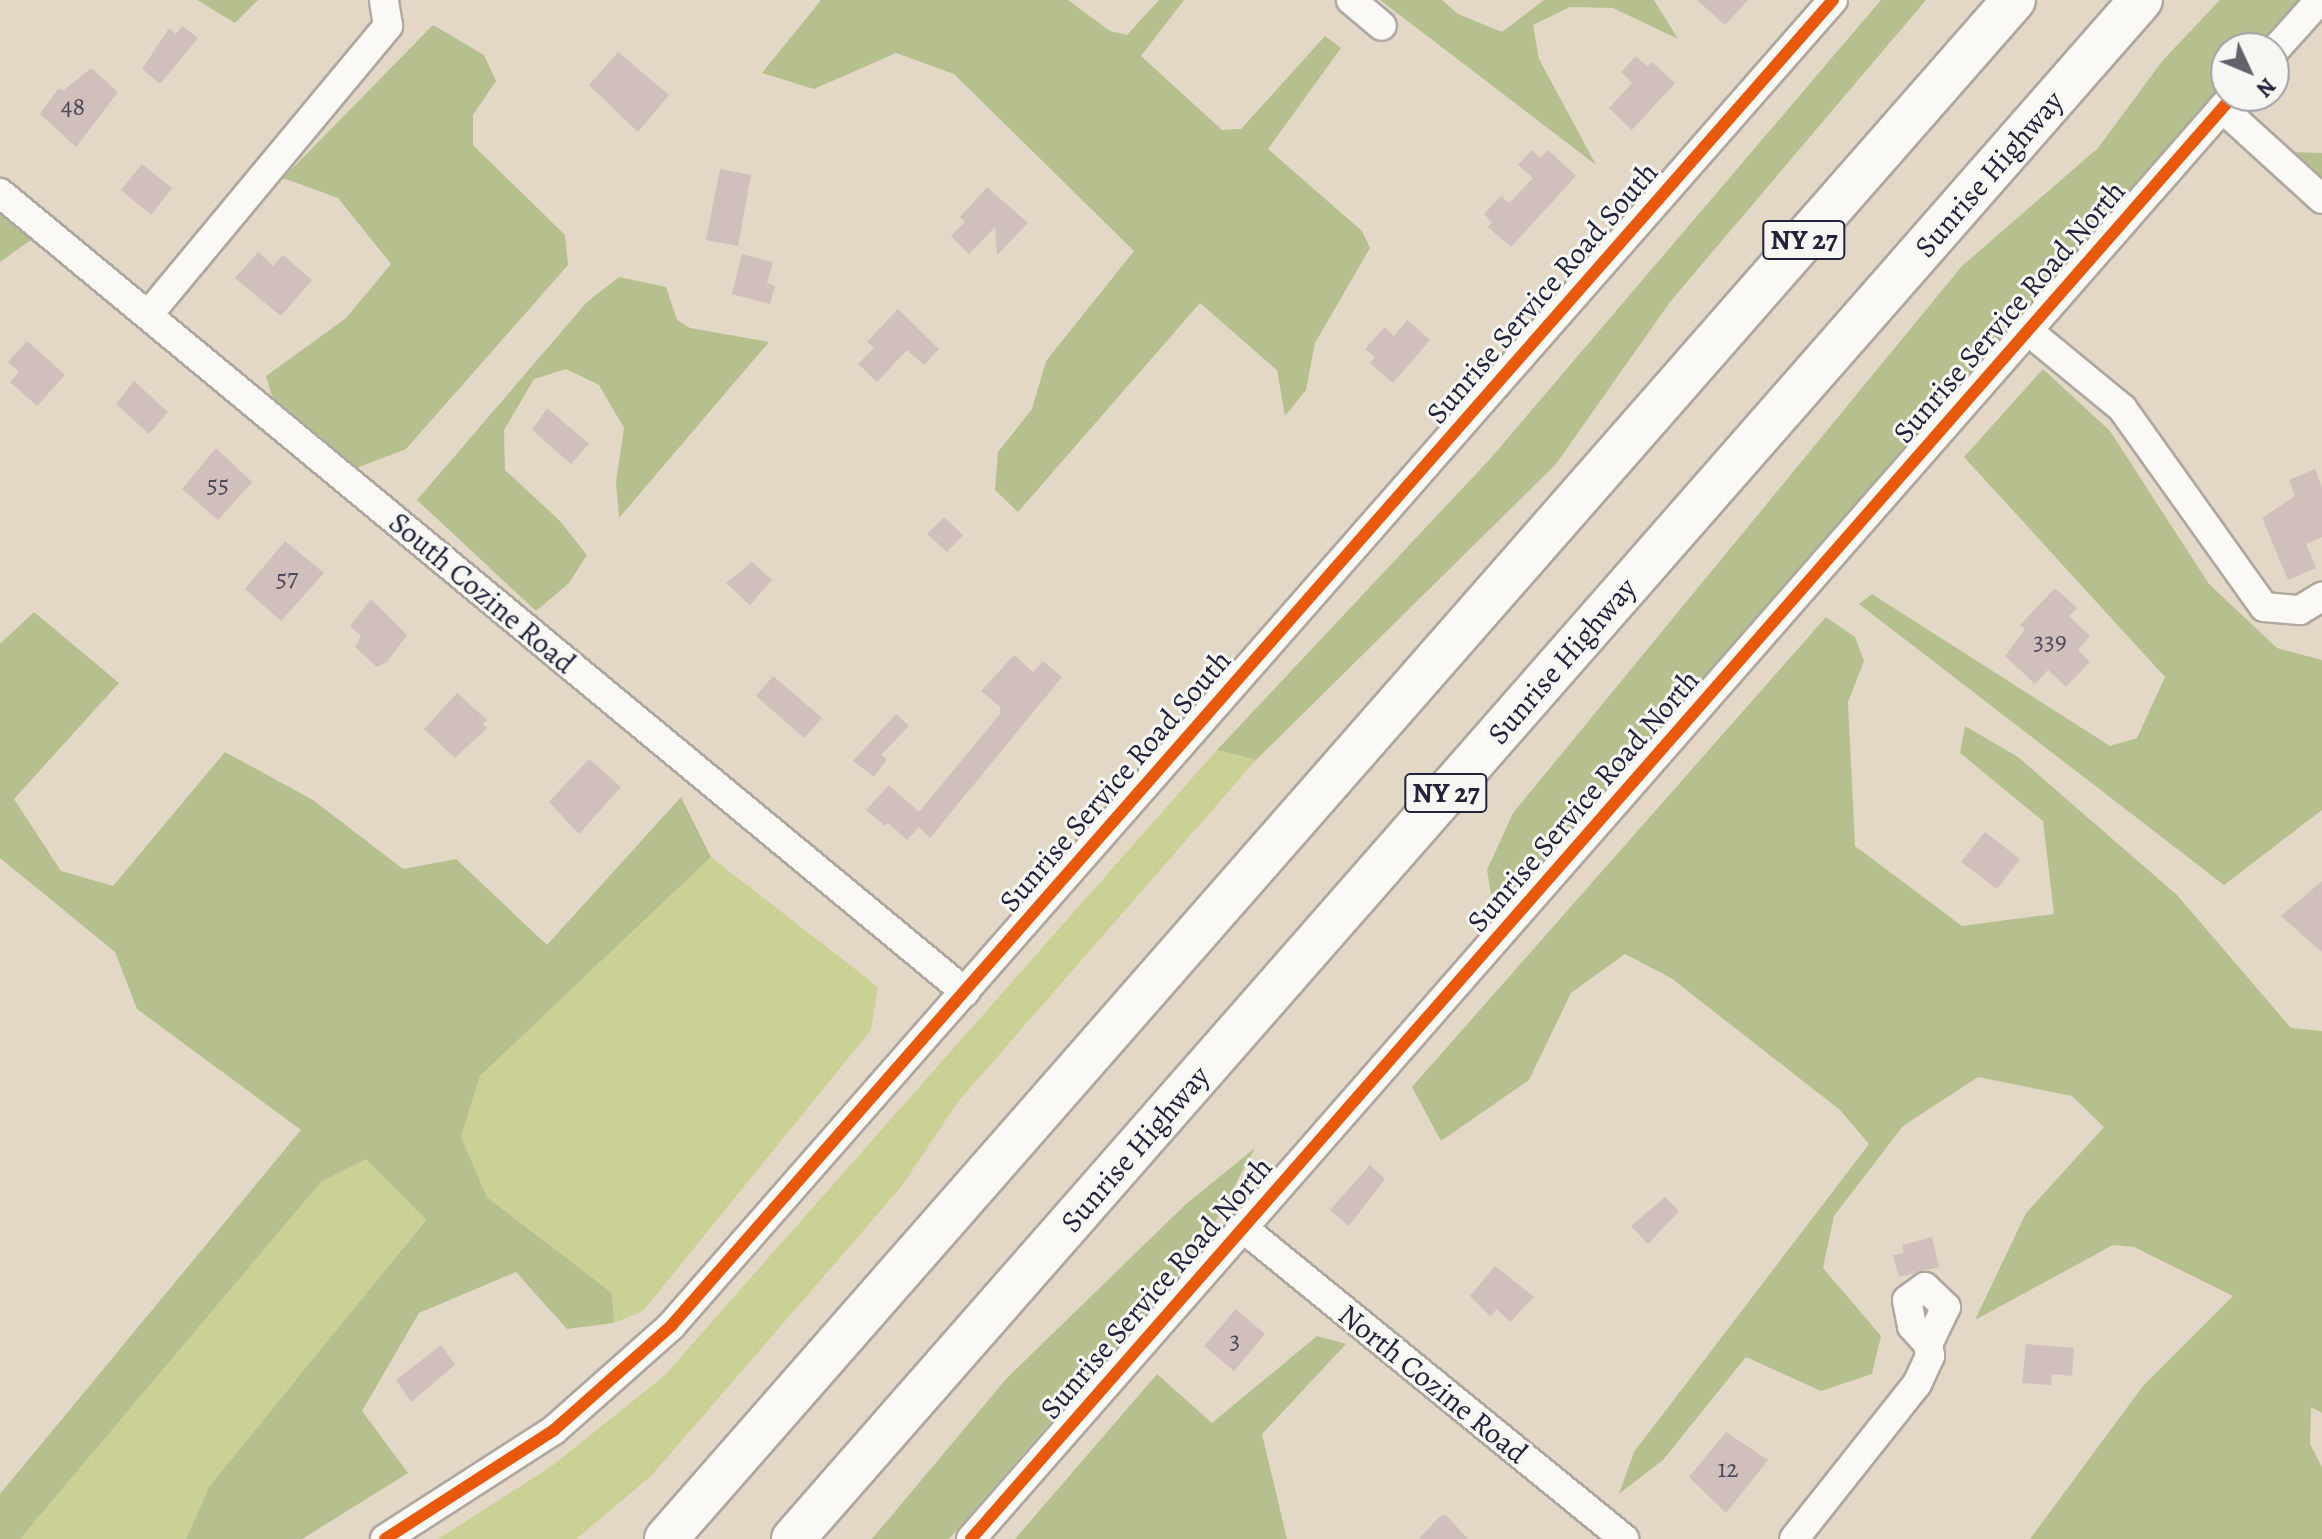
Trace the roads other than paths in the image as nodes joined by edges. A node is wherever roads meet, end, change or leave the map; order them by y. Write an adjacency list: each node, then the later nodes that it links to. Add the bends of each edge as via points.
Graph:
1 (384, 0): 13 (street, via 388,26)
2 (1351, 0): 7 (street)
3 (1833, 0): 16 (street, Sunrise Service Road South)
4 (2014, 0): 20 (highway, NY 27)
5 (2141, 0): 21 (highway, Sunrise Highway / NY 27)
6 (2320, 0): 8 (street)
7 (1382, 26)
8 (2290, 33)
9 (2219, 112): 14 (street, Sunrise Service Road North)
10 (2238, 112): 12 (street)
11 (0, 193): 13 (street, South Cozine Road)
12 (2322, 199)
13 (148, 315): 16 (street, South Cozine Road)
14 (2027, 330): 15 (street, via 2122,408 2264,607 2300,610); 17 (street, Sunrise Service Road North)
15 (2322, 597)
16 (965, 992): 19 (street, Sunrise Service Road South, via 728,1265 641,1356 542,1438)
17 (1243, 1228): 22 (street, Sunrise Service Road North); 23 (street, North Cozine Road)
18 (1928, 1344): 24 (street, via 1930,1356 1917,1384)
19 (385, 1539)
20 (666, 1539)
21 (793, 1539)
22 (971, 1539)
23 (1624, 1539)
24 (1794, 1539)

